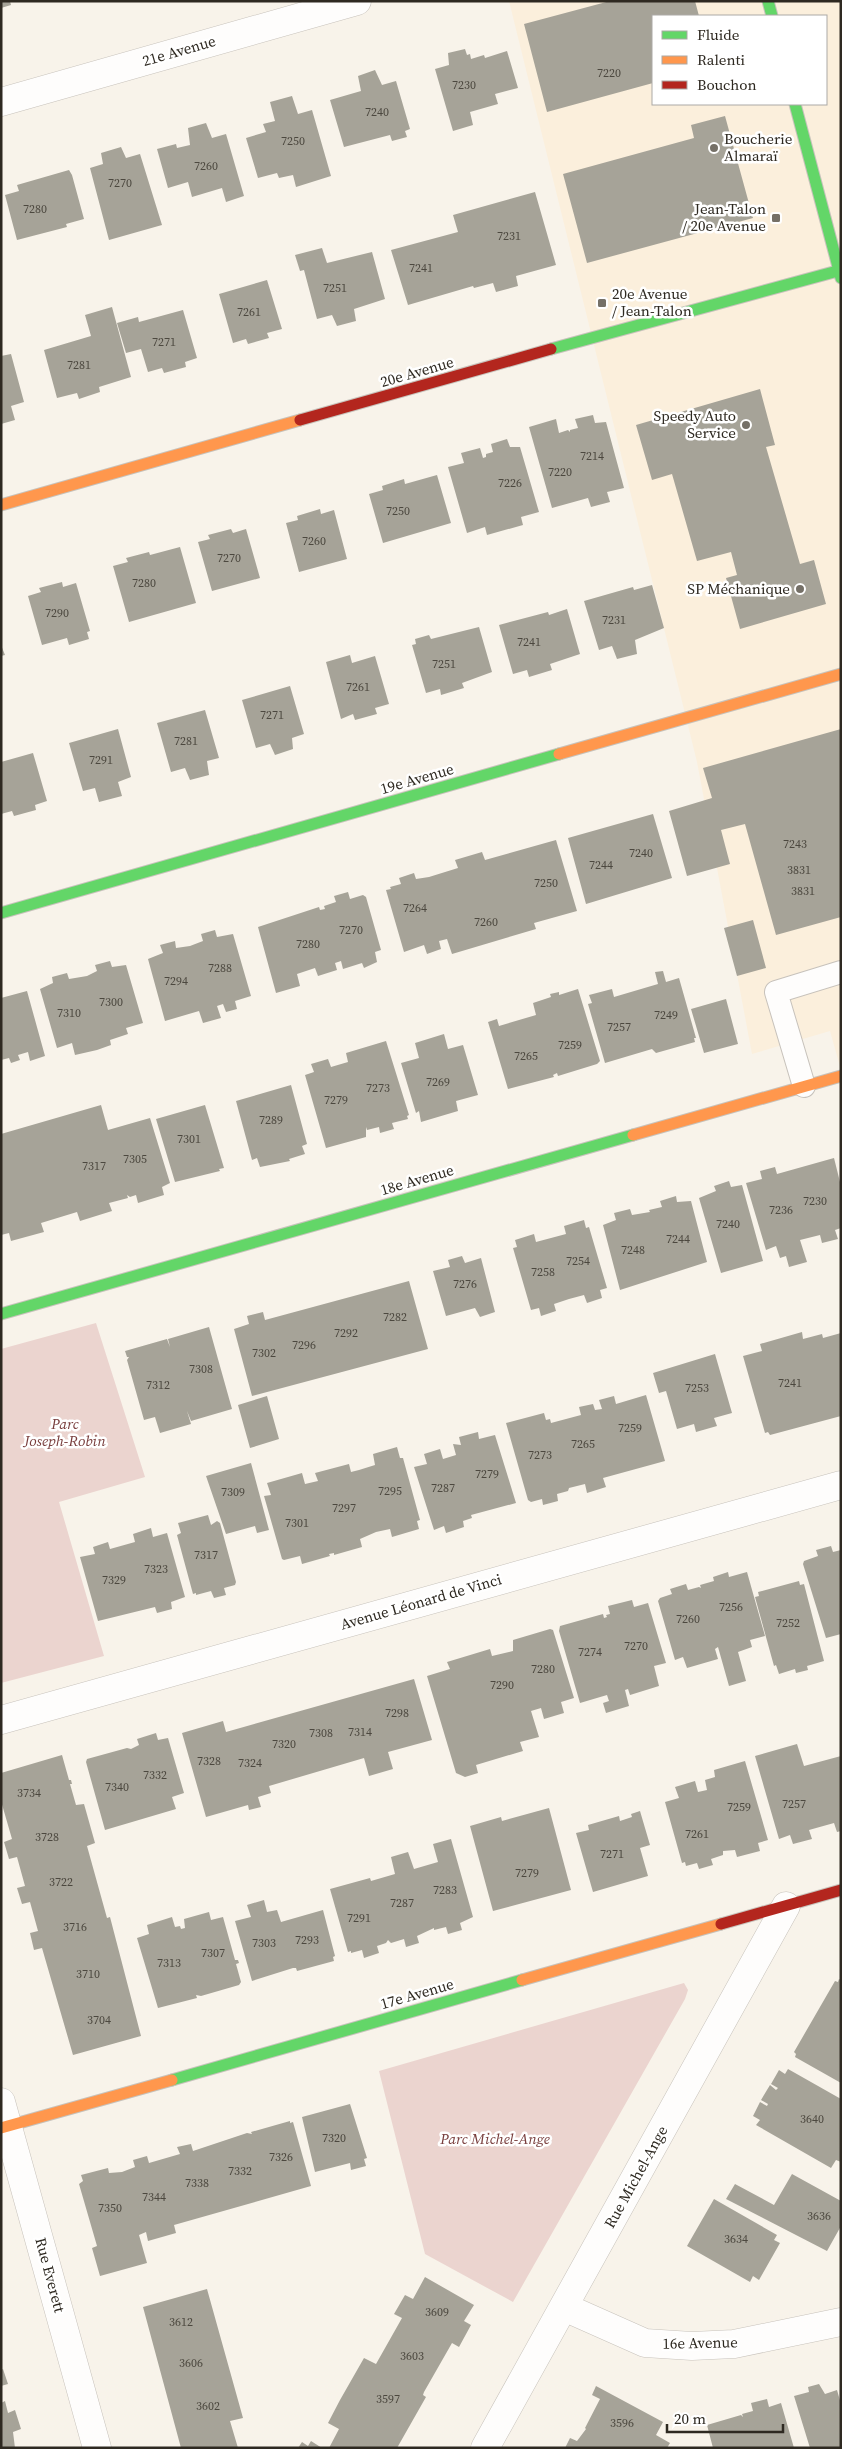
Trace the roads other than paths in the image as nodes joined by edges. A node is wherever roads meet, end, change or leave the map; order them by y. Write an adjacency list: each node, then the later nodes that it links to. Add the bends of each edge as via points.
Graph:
1 (357, 1): 4 (street, 21e Avenue)
2 (768, 1): 3 (street)
3 (772, 15)
4 (1, 102)
5 (794, 105): 6 (street)
6 (840, 272): 7 (street, 20e Avenue, via 604,334)
7 (1, 505)
8 (841, 674): 9 (street, 19e Avenue)
9 (1, 913)
10 (841, 972): 12 (lane, via 776,992)
11 (841, 1076): 12 (street, 18e Avenue)
12 (804, 1086): 13 (street, 18e Avenue)
13 (1, 1314)
14 (841, 1485): 15 (street, Avenue Léonard de Vinci)
15 (1, 1720)
16 (841, 1890): 17 (street, 17e Avenue)
17 (786, 1906): 18 (street, 17e Avenue); 19 (street, Rue Michel-Ange)
18 (3, 2119): 21 (street, Rue Everett)
19 (564, 2307): 20 (street, 16e Avenue, via 645,2343 674,2345 734,2344); 22 (street, Rue Michel-Ange)
20 (841, 2322)
21 (97, 2448)
22 (485, 2448)

